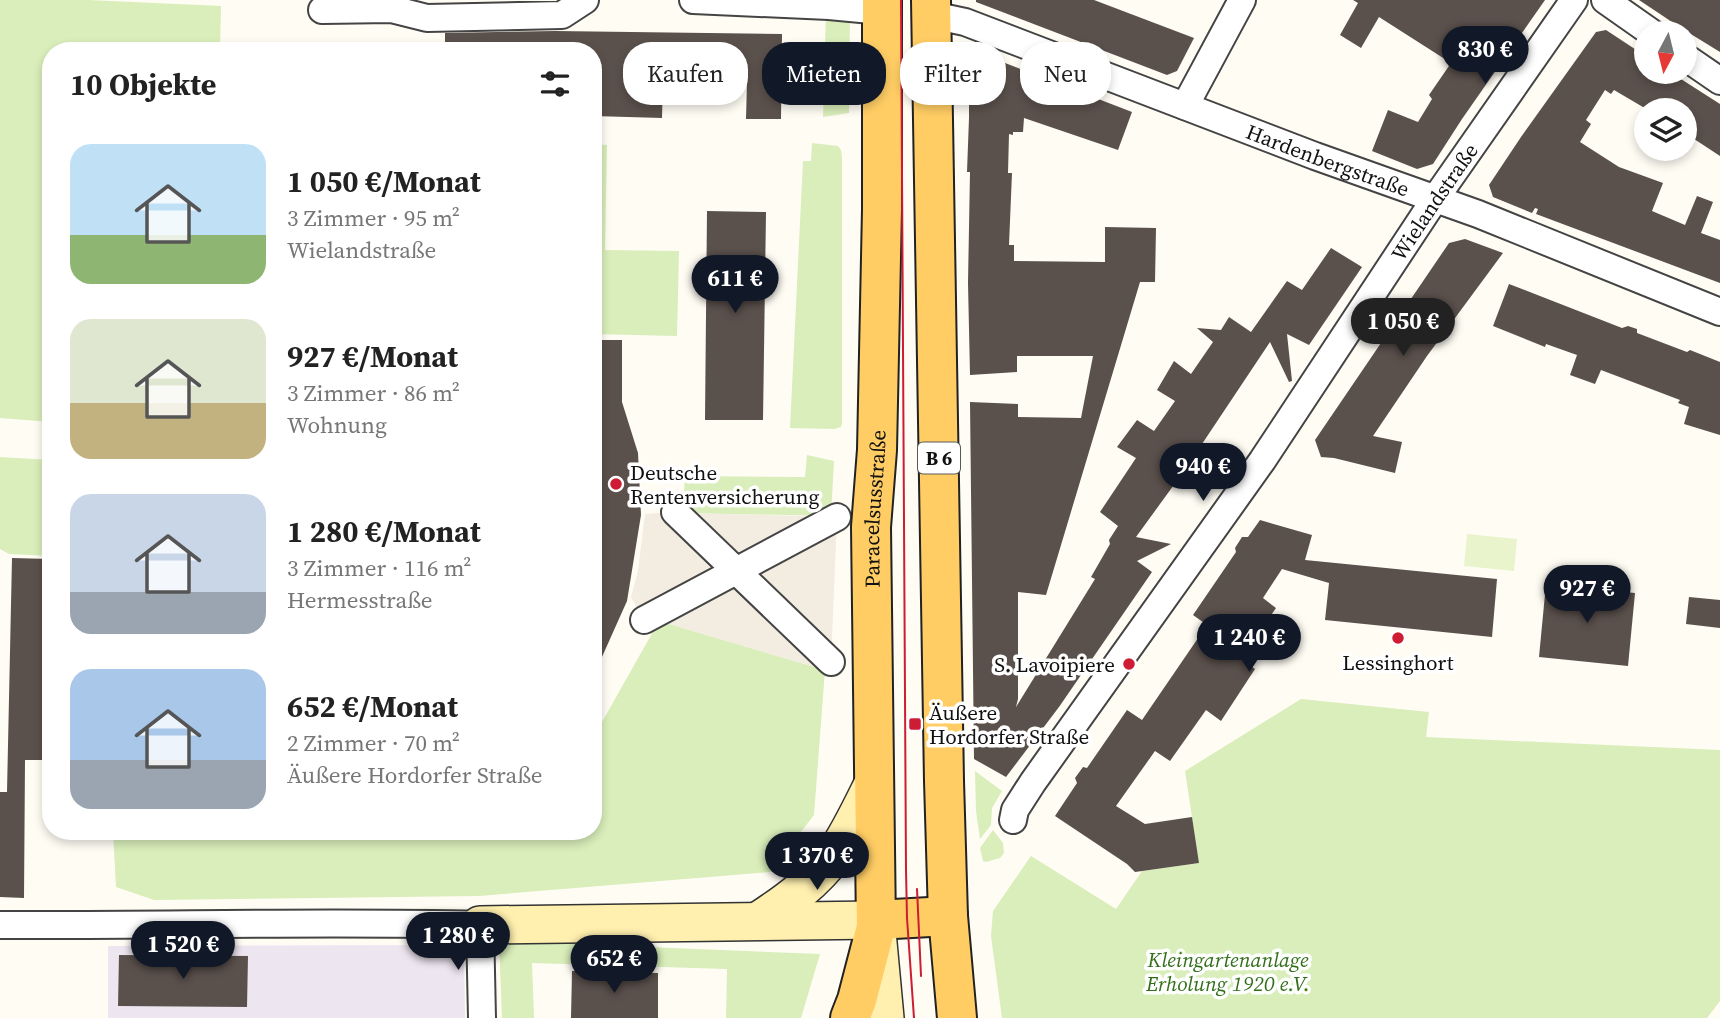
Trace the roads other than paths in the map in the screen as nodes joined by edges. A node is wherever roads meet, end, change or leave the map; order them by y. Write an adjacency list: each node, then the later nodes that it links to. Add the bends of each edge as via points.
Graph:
1 (586, 0): 8 (street, via 562,15 428,18 391,9)
2 (693, 0): 6 (street)
3 (1242, 0): 12 (street)
4 (1574, 0): 13 (street, Wielandstraße)
5 (1605, 0): 9 (street)
6 (882, 5): 20 (main road, Paracelsusstraße, via 877,450 871,527)
7 (931, 8): 12 (street, Hardenbergstraße); 22 (main road, B 6)
8 (322, 10)
9 (1635, 21)
10 (1698, 66): 11 (street)
11 (1720, 81)
12 (1185, 106): 13 (street, Hardenbergstraße)
13 (1435, 199): 14 (street, Hardenbergstraße); 21 (street, Wielandstraße, via 1262,461 1021,800)
14 (1720, 313)
15 (675, 512): 17 (street)
16 (837, 517): 17 (street)
17 (736, 570): 18 (street); 19 (street)
18 (644, 620)
19 (831, 662)
20 (874, 782): 23 (street, via 830,860 810,883); 24 (main road, Paracelsusstraße)
21 (1013, 820)
22 (948, 916): 24 (main road); 30 (main road, B 6)
23 (758, 921): 24 (street); 26 (street)
24 (876, 923): 28 (main road); 29 (street, Paracelsusstraße)
25 (0, 925): 26 (street)
26 (480, 925): 27 (street)
27 (482, 1018)
28 (850, 1018)
29 (885, 1018)
30 (957, 1018)

